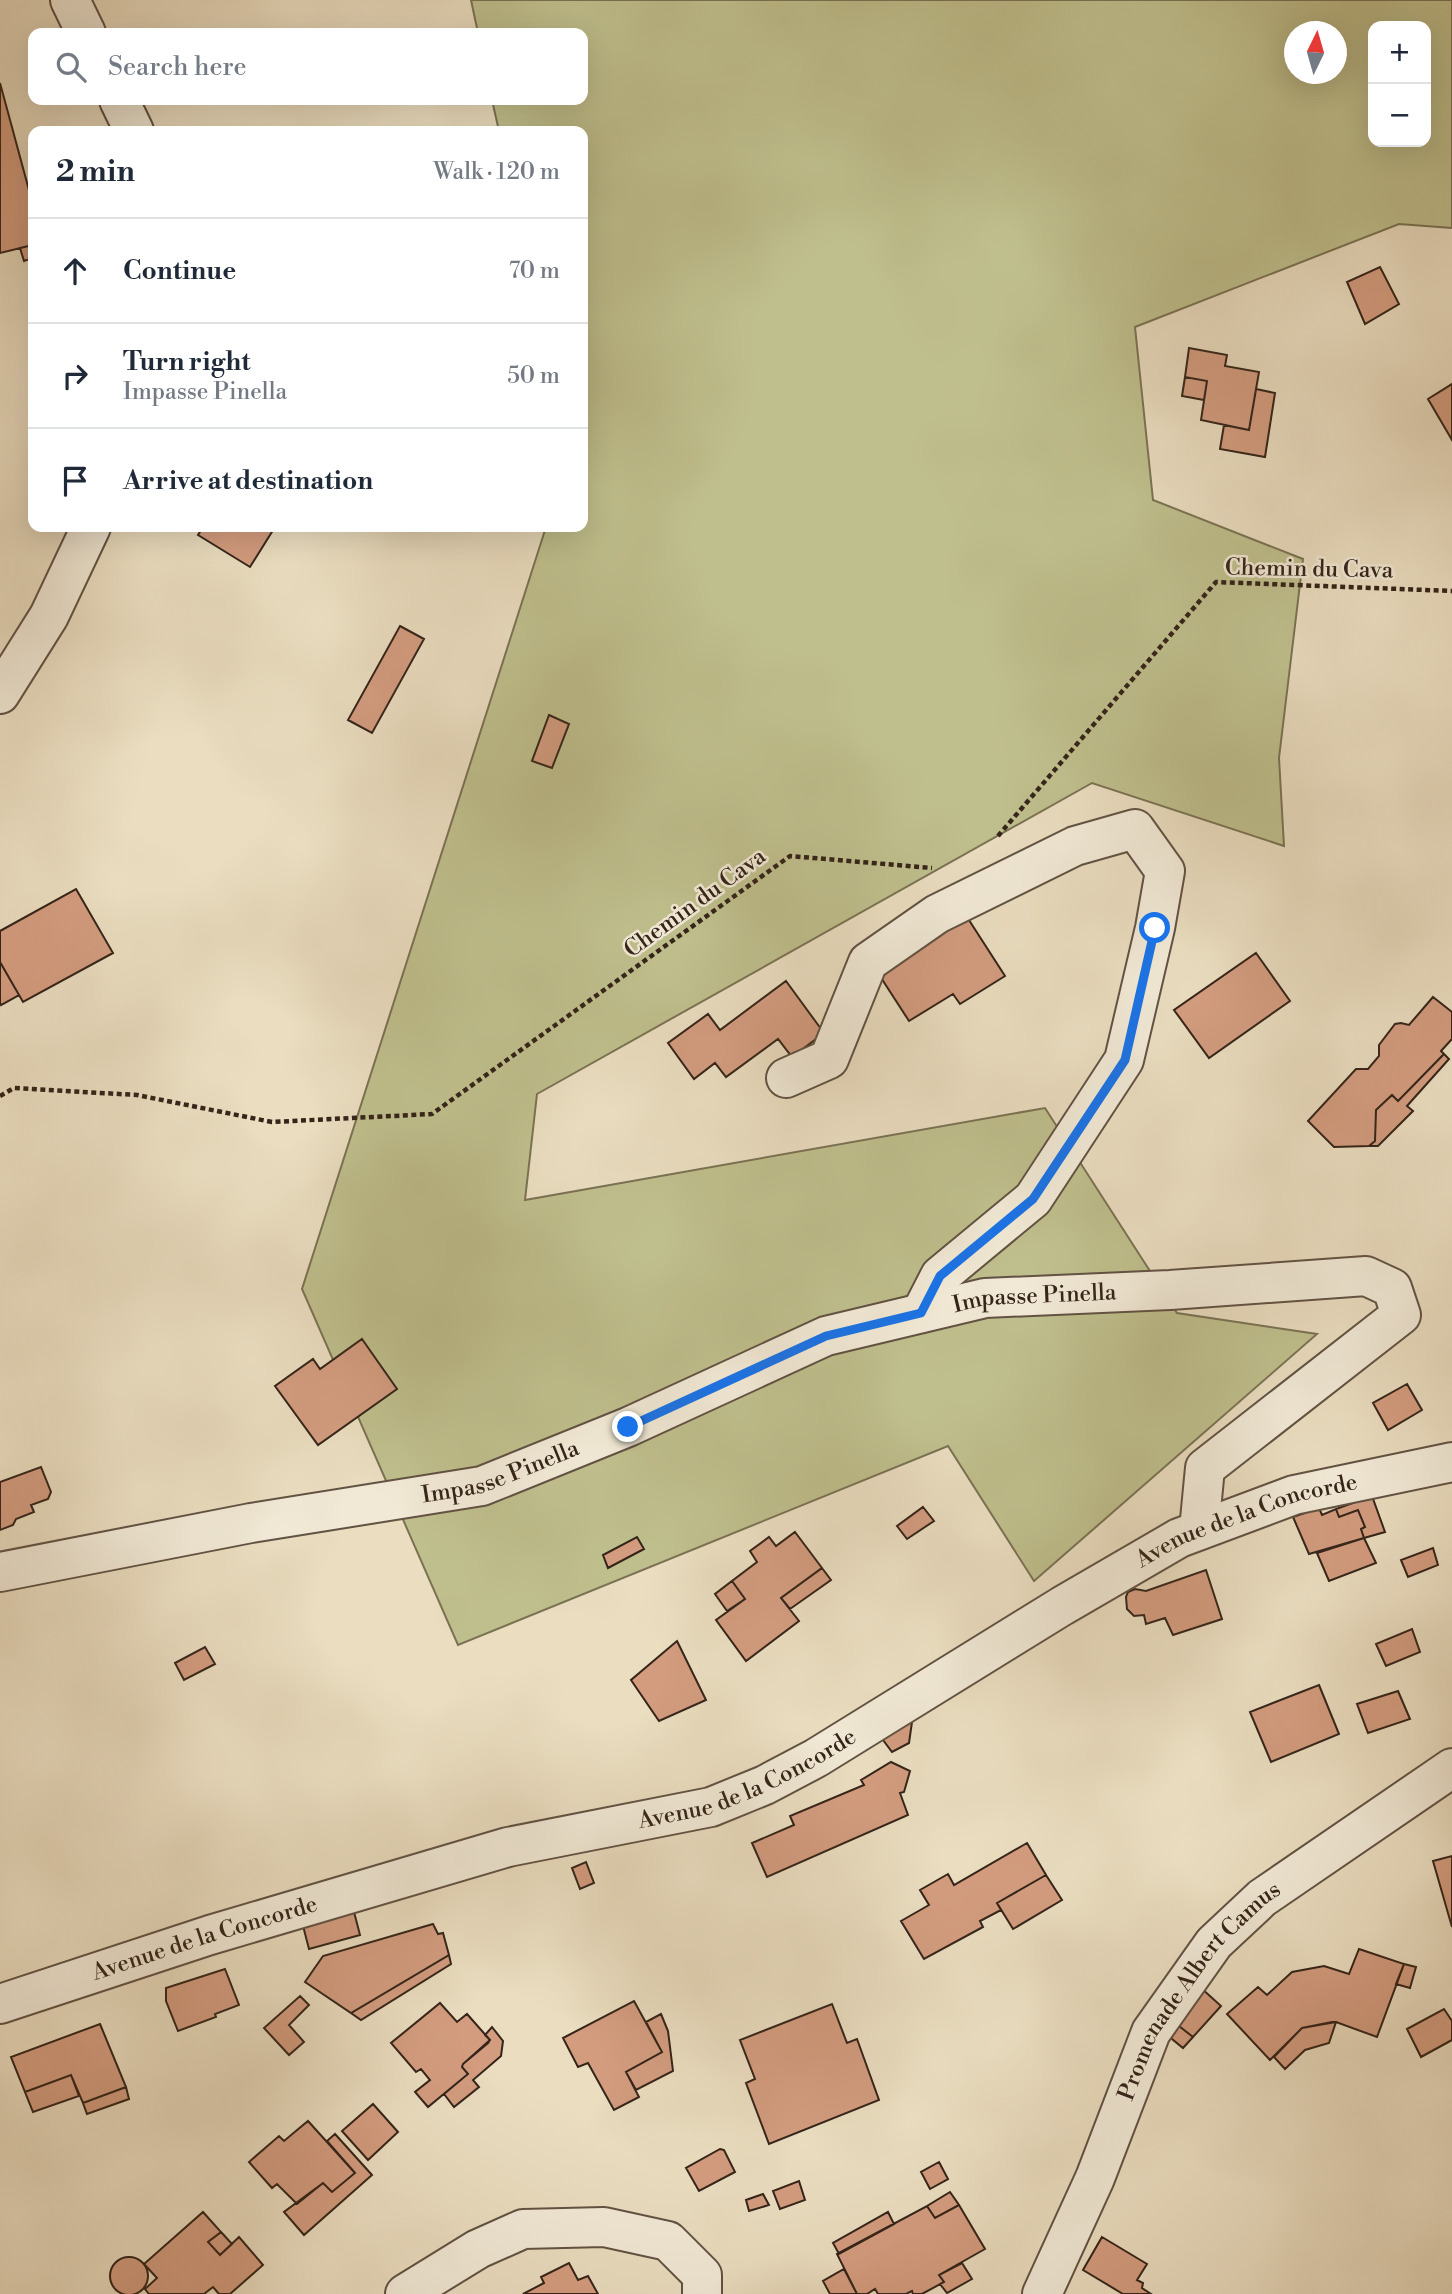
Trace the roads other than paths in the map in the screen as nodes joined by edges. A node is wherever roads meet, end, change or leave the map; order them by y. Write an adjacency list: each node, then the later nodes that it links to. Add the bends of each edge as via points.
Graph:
1 (70, 0): 2 (street)
2 (84, 28)
3 (121, 105): 4 (street)
4 (131, 126)
5 (89, 532): 6 (street, via 49,616)
6 (0, 694)
7 (786, 1078): 8 (street, via 829,1059 868,962 937,914 1076,846 1135,829 1165,872 1125,1060 1033,1199 940,1276)
8 (921, 1313): 10 (street, Impasse Pinella, via 985,1297 1366,1276 1392,1288 1401,1315 1205,1468); 11 (street, Impasse Pinella, via 826,1336 628,1427 482,1486 251,1523)
9 (1452, 1462): 10 (street, Avenue de la Concorde, via 1294,1495)
10 (1199, 1530): 13 (street, Avenue de la Concorde, via 1062,1606 765,1786 711,1807 508,1847 210,1935)
11 (0, 1572)
12 (1452, 1768): 16 (street, Promenade Albert Camus, via 1262,1898 1214,1943 1151,2032 1095,2178)
13 (0, 2004)
14 (405, 2294): 15 (street, via 478,2249 523,2229 604,2227 668,2241 702,2275)
15 (702, 2294)
16 (1042, 2294)

